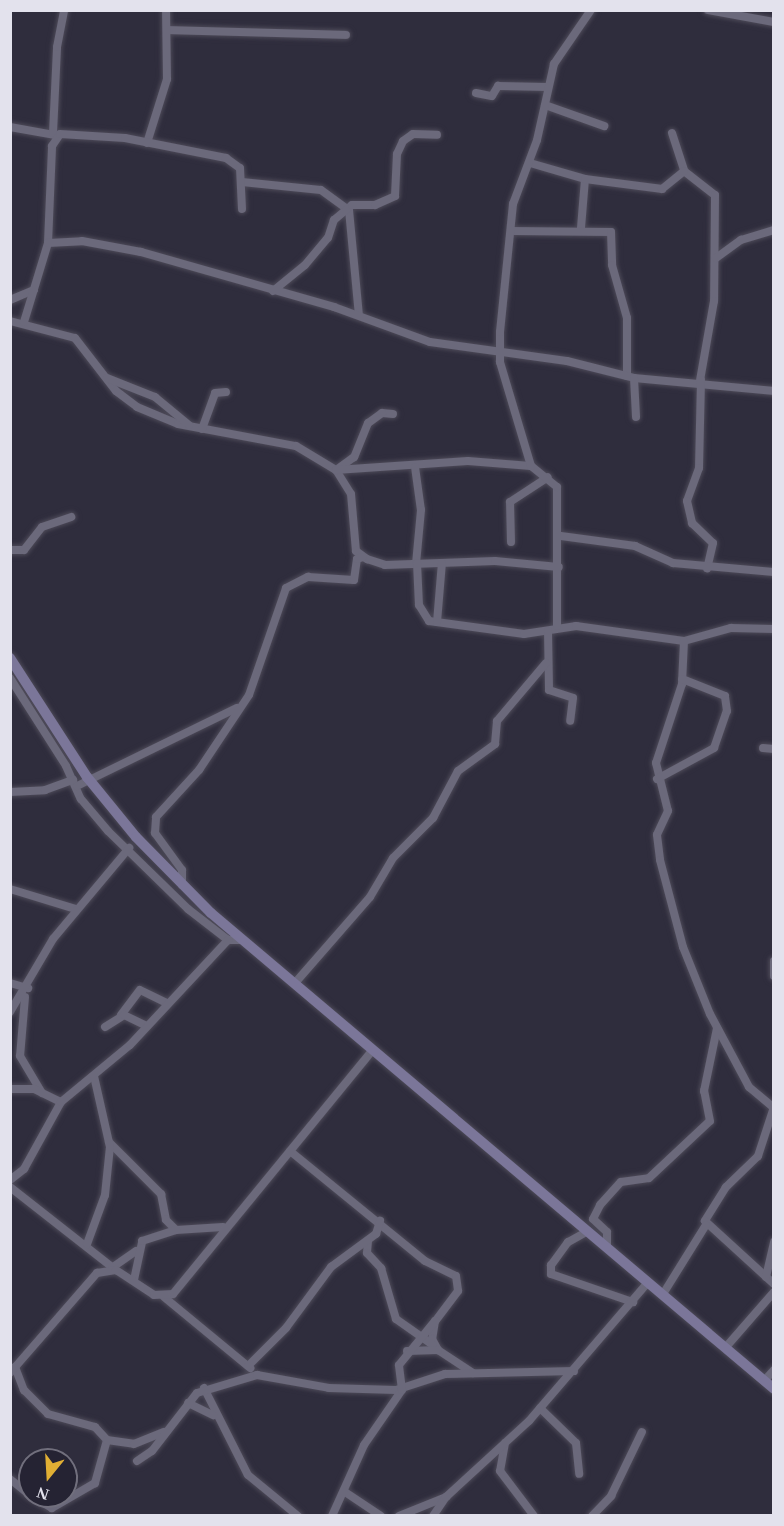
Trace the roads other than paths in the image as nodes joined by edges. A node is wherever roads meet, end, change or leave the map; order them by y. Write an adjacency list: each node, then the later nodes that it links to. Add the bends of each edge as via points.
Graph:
1 (64, 10): 14 (street)
2 (166, 10): 6 (street)
3 (708, 10): 5 (street)
4 (590, 11): 8 (street, via 554,64)
5 (774, 22)
6 (169, 30): 7 (street); 16 (street, via 166,79)
7 (346, 35)
8 (548, 87): 9 (street, via 498,86 492,96); 10 (street)
9 (476, 93)
10 (545, 105): 12 (street); 17 (street)
11 (10, 126): 14 (street)
12 (604, 126)
13 (672, 133): 18 (street)
14 (54, 134): 16 (street); 26 (street, via 47,199)
15 (437, 135): 22 (street, via 413,134 403,141 391,200 356,204)
16 (147, 142): 20 (street, via 233,160)
17 (530, 163): 19 (street); 25 (street, via 513,204)
18 (684, 171): 19 (street, via 662,189); 27 (street, via 694,183 714,191)
19 (585, 179): 23 (street)
20 (242, 182): 21 (street); 22 (street, via 321,190)
21 (242, 209)
22 (349, 210): 29 (street, via 334,220 328,238 305,265); 31 (street)
23 (580, 228): 25 (street); 36 (street, via 612,234 612,265 627,318)
24 (774, 230): 27 (street, via 741,240)
25 (511, 231): 34 (street)
26 (48, 243): 28 (street); 29 (street, via 121,247)
27 (716, 258): 37 (street, via 713,314)
28 (34, 290): 30 (street); 33 (street)
29 (273, 291): 31 (street)
30 (10, 300)
31 (358, 315): 34 (street, via 430,342)
32 (10, 321): 33 (street)
33 (24, 322): 35 (street, via 75,338)
34 (499, 353): 36 (street, via 567,360); 44 (street)
35 (105, 377): 42 (street, via 155,397); 42 (street, via 131,404)
36 (631, 377): 37 (street); 41 (street)
37 (701, 380): 38 (street); 56 (street, via 699,468 687,501 692,523 713,543)
38 (774, 391)
39 (226, 392): 43 (street, via 214,393)
40 (393, 414): 46 (street, via 382,413 368,423 354,457)
41 (636, 417)
42 (193, 427): 43 (street)
43 (202, 429): 46 (street, via 296,446)
44 (531, 466): 45 (street, via 468,461); 47 (street)
45 (415, 467): 46 (street); 54 (street, via 421,510)
46 (336, 470): 52 (street, via 351,494 355,547)
47 (548, 477): 49 (street, via 557,487); 50 (street, via 510,502)
48 (71, 517): 51 (street, via 42,526 24,550)
49 (561, 536): 55 (street); 56 (street, via 634,546 668,562)
50 (511, 542)
51 (10, 550)
52 (363, 557): 54 (street, via 385,564); 67 (street, via 358,558 354,580 303,578 286,588 264,662)
53 (442, 562): 54 (street); 55 (street); 58 (street)
54 (416, 563): 58 (street, via 421,612)
55 (559, 567): 59 (street)
56 (706, 568): 57 (street)
57 (774, 572)
58 (437, 622): 61 (street, via 495,632)
59 (556, 626): 61 (street); 62 (street)
60 (774, 629): 62 (street, via 737,628)
61 (548, 631): 64 (street)
62 (684, 641): 66 (street)
63 (10, 658): 71 (main road)
64 (546, 663): 68 (street, via 549,690 573,700); 86 (street, via 497,721 495,744 458,771 433,818 393,858 370,897)
65 (11, 678): 73 (street)
66 (682, 679): 72 (street, via 659,744); 72 (street, via 725,696 727,711 714,748)
67 (241, 705): 71 (street, via 194,733); 78 (street, via 202,767 156,817 154,833 182,870)
68 (570, 721)
69 (763, 748): 70 (street)
70 (774, 749)
71 (87, 777): 73 (street); 78 (main road)
72 (657, 779): 93 (street, via 668,811 657,835 660,860 683,947)
73 (75, 783): 74 (street); 75 (street, via 87,807)
74 (10, 792)
75 (129, 848): 76 (street); 77 (street)
76 (140, 860): 77 (street); 81 (street)
77 (116, 861): 80 (street)
78 (182, 885): 82 (main road)
79 (10, 889): 80 (street)
80 (76, 909): 87 (street, via 46,948)
81 (228, 940): 82 (street); 88 (street)
82 (242, 940): 86 (main road)
83 (774, 962): 84 (street)
84 (774, 976)
85 (10, 983): 87 (street)
86 (295, 983): 94 (main road)
87 (27, 989): 89 (street); 97 (street, via 20,1056)
88 (167, 1003): 90 (street, via 140,990); 91 (street)
89 (10, 1012)
90 (121, 1015): 91 (street); 92 (street)
91 (147, 1026): 95 (street)
92 (105, 1027)
93 (717, 1028): 99 (street, via 749,1087); 113 (street, via 704,1087 710,1121 649,1178 621,1182 600,1205 593,1219 607,1232)
94 (373, 1050): 102 (street); 109 (main road)
95 (94, 1076): 98 (street); 101 (street)
96 (10, 1089): 97 (street)
97 (42, 1093): 98 (street)
98 (61, 1102): 103 (street, via 24,1169)
99 (773, 1107): 100 (street)
100 (770, 1141): 106 (street, via 706,1215)
101 (109, 1142): 108 (street, via 160,1194 166,1220); 112 (street, via 105,1195)
102 (290, 1151): 105 (street); 107 (street)
103 (10, 1180)
104 (10, 1187): 112 (street)
105 (380, 1221): 110 (street); 124 (street, via 425,1261 456,1276 455,1298)
106 (706, 1225): 116 (street); 121 (street)
107 (223, 1227): 108 (street); 122 (street, via 187,1278)
108 (176, 1230): 114 (street, via 150,1234)
109 (588, 1231): 113 (main road); 123 (street, via 568,1242 552,1262 551,1274)
110 (368, 1241): 125 (street, via 367,1253 381,1268 396,1319); 130 (street, via 331,1267 286,1328)
111 (774, 1242): 116 (street)
112 (87, 1244): 115 (street)
113 (607, 1247): 118 (main road)
114 (136, 1251): 115 (street); 117 (street)
115 (114, 1268): 117 (street); 129 (street, via 97,1273 79,1288)
116 (766, 1277): 119 (street)
117 (134, 1280): 122 (street)
118 (648, 1282): 121 (main road); 123 (street)
119 (774, 1284)
120 (774, 1292): 126 (street)
121 (663, 1294): 126 (main road)
122 (164, 1297): 130 (street)
123 (633, 1302): 132 (street)
124 (435, 1321): 125 (street); 127 (street)
125 (419, 1336): 127 (street); 128 (street)
126 (726, 1347): 135 (main road)
127 (436, 1348): 128 (street); 133 (street)
128 (407, 1351): 140 (street, via 397,1372)
129 (13, 1366): 137 (street)
130 (248, 1366): 134 (street)
131 (774, 1370): 135 (street)
132 (574, 1371): 133 (street); 142 (street)
133 (474, 1373): 140 (street, via 445,1374)
134 (257, 1375): 138 (street); 140 (street, via 334,1389)
135 (764, 1381): 139 (main road)
136 (10, 1387): 137 (street)
137 (22, 1387): 146 (street, via 48,1414 95,1427)
138 (204, 1388): 141 (street); 143 (street)
139 (774, 1389)
140 (402, 1390): 151 (street, via 364,1445)
141 (188, 1403): 143 (street, via 200,1404); 144 (street)
142 (540, 1408): 147 (street); 149 (street, via 576,1443)
143 (215, 1416): 154 (street, via 248,1475)
144 (165, 1431): 146 (street, via 134,1444); 148 (street)
145 (642, 1432): 161 (street, via 611,1496)
146 (107, 1440): 150 (street, via 95,1483)
147 (506, 1442): 152 (street); 160 (street, via 500,1471)
148 (137, 1461)
149 (579, 1474)
150 (78, 1492)
151 (345, 1492): 155 (street); 156 (street)
152 (446, 1497): 153 (street); 157 (street)
153 (440, 1507): 158 (street); 159 (street)
154 (298, 1515)
155 (332, 1515)
156 (381, 1515)
157 (399, 1515)
158 (433, 1515)
159 (446, 1515)
160 (534, 1515)
161 (592, 1515)

